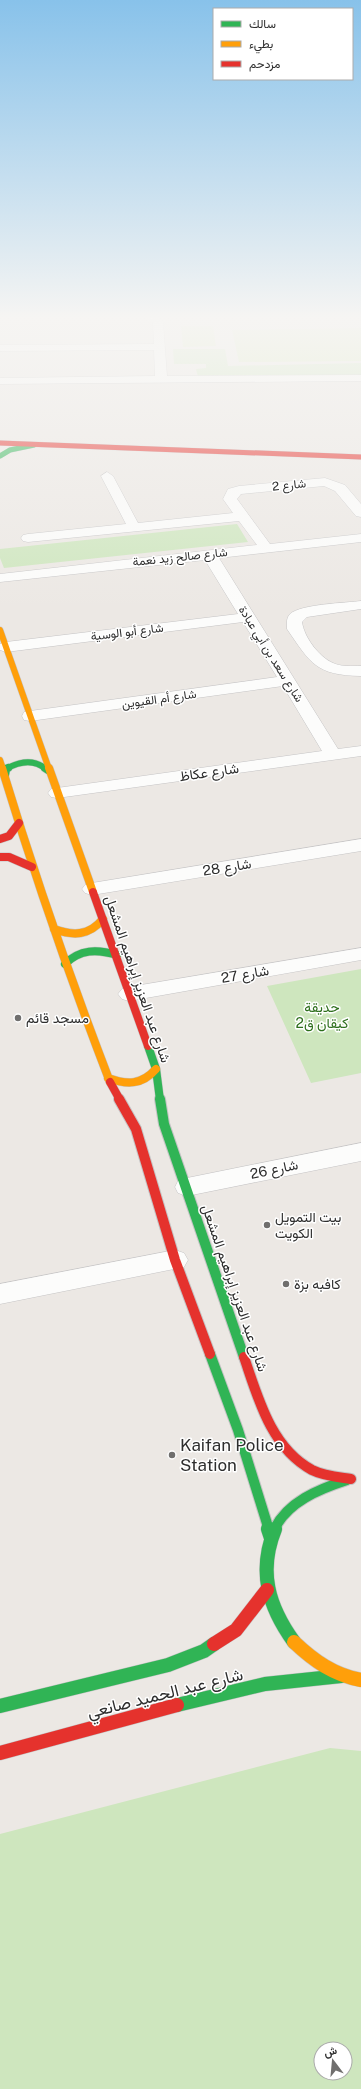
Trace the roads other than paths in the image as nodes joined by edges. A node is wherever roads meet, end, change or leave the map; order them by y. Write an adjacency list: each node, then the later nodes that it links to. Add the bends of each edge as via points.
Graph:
1 (0, 443): 2 (main road)
2 (34, 445): 3 (main road); 5 (main road, via 10,450)
3 (219, 452): 4 (main road); 6 (main road)
4 (361, 454)
5 (0, 456)
6 (361, 457)
7 (107, 476): 10 (street)
8 (361, 513): 9 (street, شارع 2, via 340,488 326,482 316,482 233,492 230,499)
9 (243, 516): 10 (street); 13 (street, شارع 2)
10 (134, 527): 11 (street)
11 (28, 538)
12 (361, 538): 13 (street, شارع صالح زيد نعمة)
13 (265, 548): 14 (street, شارع صالح زيد نعمة)
14 (209, 554): 15 (street, شارع صالح زيد نعمة); 17 (street, شارع سعد بن أبي عبادة)
15 (0, 578)
16 (361, 605): 20 (street, via 303,613 296,617 294,622 315,659 329,669)
17 (247, 617): 19 (street, شارع أبو الوسية); 21 (street, شارع سعد بن أبي عبادة)
18 (0, 630): 19 (main road, شارع عبد العزيز إبراهيم المشعل)
19 (6, 647): 22 (main road, شارع عبد العزيز إبراهيم المشعل)
20 (361, 671)
21 (287, 681): 22 (street, شارع أم القيوين); 26 (street, شارع سعد بن أبي عبادة)
22 (30, 716): 23 (main road, شارع عبد العزيز إبراهيم المشعل)
23 (38, 738): 24 (main road); 28 (main road, شارع عبد العزيز إبراهيم المشعل)
24 (31, 747)
25 (361, 751): 26 (street, شارع عكاظ)
26 (333, 755): 30 (street, شارع عكاظ)
27 (0, 760): 29 (main road)
28 (48, 770): 29 (main road, via 44,764 23,761 6,769); 30 (main road, شارع عبد العزيز إبراهيم المشعل)
29 (5, 775): 31 (main road)
30 (56, 793): 36 (main road, شارع عبد العزيز إبراهيم المشعل)
31 (19, 823): 32 (main road, via 9,836); 35 (main road)
32 (0, 839)
33 (361, 845): 36 (street, شارع 28)
34 (0, 857): 35 (main road, via 9,857)
35 (32, 867): 38 (main road)
36 (92, 889): 37 (main road, شارع عبد العزيز إبراهيم المشعل)
37 (103, 919): 38 (main road, via 93,931 83,934 72,935); 40 (main road, شارع عبد العزيز إبراهيم المشعل)
38 (54, 929): 41 (main road)
39 (361, 954): 42 (street, شارع 27)
40 (117, 955): 41 (main road, via 98,949 87,950 77,953); 42 (main road, شارع عبد العزيز إبراهيم المشعل)
41 (65, 964): 44 (main road)
42 (129, 994): 43 (main road, شارع عبد العزيز إبراهيم المشعل)
43 (156, 1069): 44 (main road, via 152,1075 136,1084 121,1083); 46 (main road, شارع عبد العزيز إبراهيم المشعل, via 164,1124)
44 (108, 1078): 47 (main road, via 136,1129)
45 (361, 1152): 46 (street, شارع 26)
46 (187, 1187): 49 (main road, شارع عبد العزيز إبراهيم المشعل, via 212,1267 265,1416 276,1435 295,1458 319,1473)
47 (175, 1260): 48 (street); 51 (main road, via 238,1430)
48 (0, 1294)
49 (351, 1479): 50 (main road, شارع عبد العزيز إبراهيم المشعل); 51 (main road, via 317,1489 289,1509)
50 (361, 1480)
51 (271, 1538): 52 (main road, via 265,1563)
52 (267, 1590): 53 (main road, via 280,1625 306,1655); 55 (main road, شارع عبد الحميد صانعي, via 236,1630 204,1651 168,1665)
53 (340, 1676): 54 (main road); 56 (main road, شارع عبد الحميد صانعي, via 265,1684)
54 (361, 1680)
55 (0, 1706)
56 (0, 1753)

